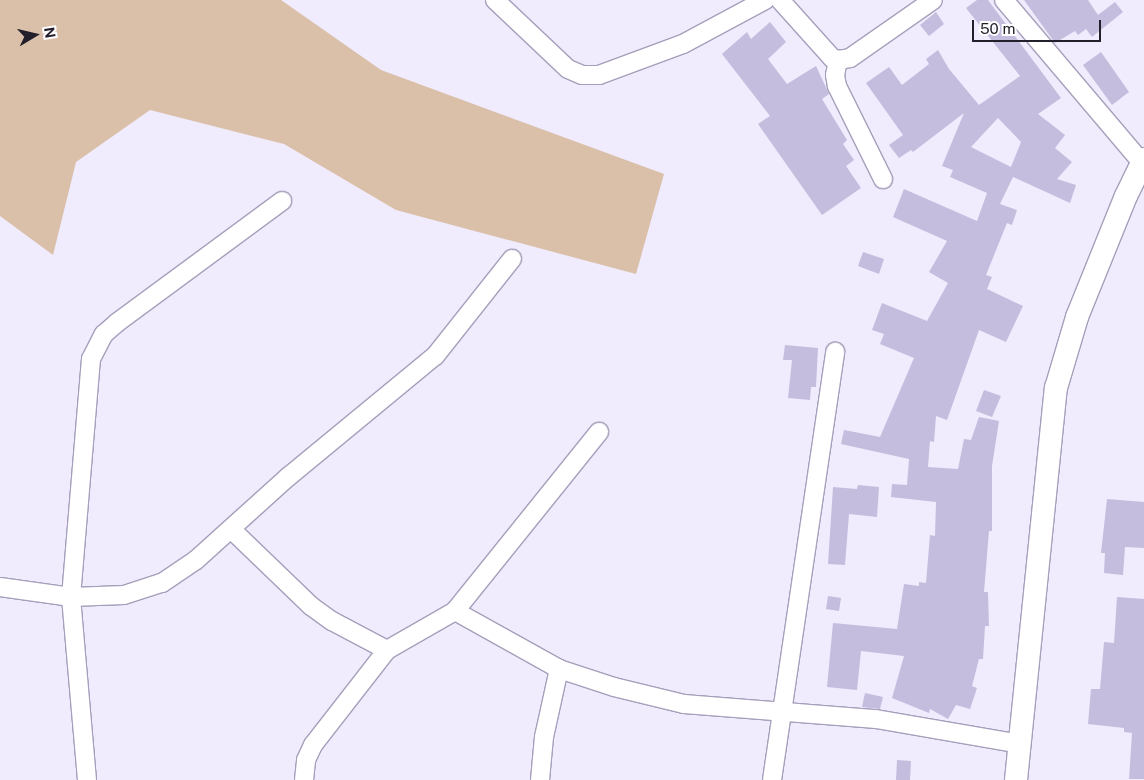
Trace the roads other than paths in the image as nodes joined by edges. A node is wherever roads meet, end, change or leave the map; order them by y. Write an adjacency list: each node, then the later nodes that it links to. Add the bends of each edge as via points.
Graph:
1 (496, 0): 2 (street, via 568,69 582,75 599,75 683,44)
2 (765, 0)
3 (780, 0): 6 (street, via 832,58)
4 (933, 0): 6 (street, via 850,58)
5 (1004, 0): 7 (street)
6 (838, 60): 8 (street, via 834,75 837,86)
7 (1143, 161): 20 (street, via 1080,308 1056,388)
8 (883, 179)
9 (282, 201): 15 (street, via 118,322 97,345 91,359)
10 (512, 259): 13 (street, via 435,356 288,477)
11 (835, 352): 19 (street)
12 (599, 432): 16 (street)
13 (231, 529): 15 (street, via 196,560 162,583 124,595); 17 (street, via 311,606 332,622)
14 (0, 587): 15 (street)
15 (71, 597): 21 (street)
16 (455, 611): 17 (street); 18 (street)
17 (387, 650): 22 (street, via 313,745 306,760)
18 (559, 669): 19 (street, via 614,687 684,704 746,711); 23 (street, via 544,737)
19 (784, 710): 20 (street, via 876,718); 24 (street)
20 (1020, 744): 25 (street)
21 (87, 780)
22 (304, 780)
23 (540, 780)
24 (772, 780)
25 (1016, 780)

